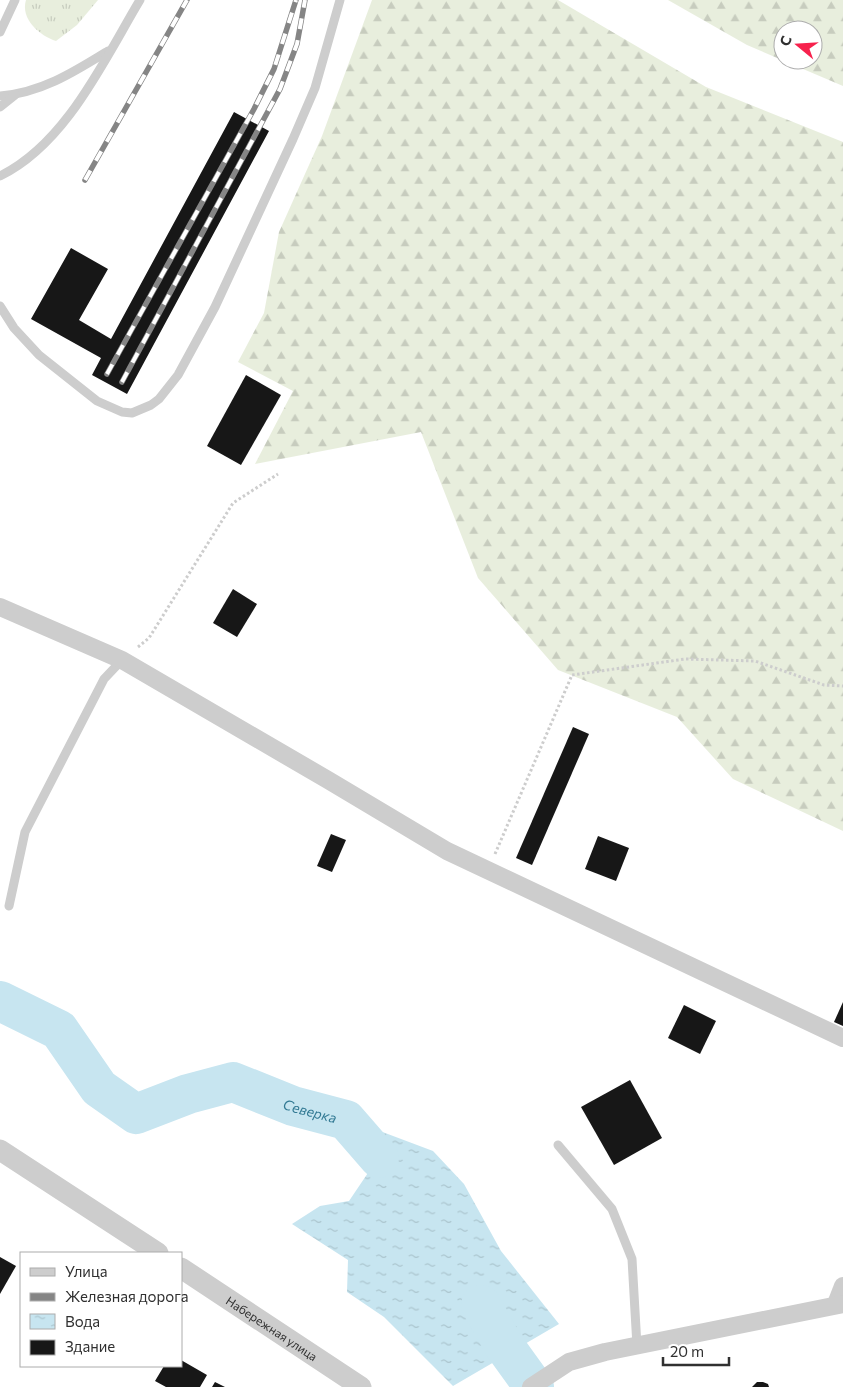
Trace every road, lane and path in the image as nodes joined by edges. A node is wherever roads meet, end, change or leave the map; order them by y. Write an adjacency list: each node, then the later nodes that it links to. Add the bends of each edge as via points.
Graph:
1 (14, 0): 4 (lane)
2 (140, 0): 5 (lane)
3 (340, 0): 10 (lane, via 315,88 269,193 215,307 178,375 159,399 132,413 97,402 40,355 14,328)
4 (0, 32)
5 (110, 49): 6 (lane, via 63,78); 9 (lane, via 57,130 32,156)
6 (16, 95): 7 (lane); 8 (lane)
7 (0, 96)
8 (0, 108)
9 (0, 176)
10 (0, 306)
11 (278, 474): 13 (path, via 232,503 149,638)
12 (0, 607): 13 (street)
13 (122, 660): 15 (street, via 447,851); 16 (lane, via 104,679 24,832)
14 (843, 686): 15 (path, via 824,685 755,661 685,659 572,675)
15 (488, 871): 17 (street)
16 (9, 906)
17 (843, 1038)
18 (558, 1145): 24 (lane, via 612,1209 632,1259)
19 (0, 1150): 20 (street)
20 (156, 1252)
21 (182, 1269): 25 (street, Набережная улица)
22 (843, 1286): 23 (street)
23 (839, 1304): 24 (street)
24 (637, 1346): 26 (street, via 569,1362)
25 (361, 1387)
26 (531, 1387)

